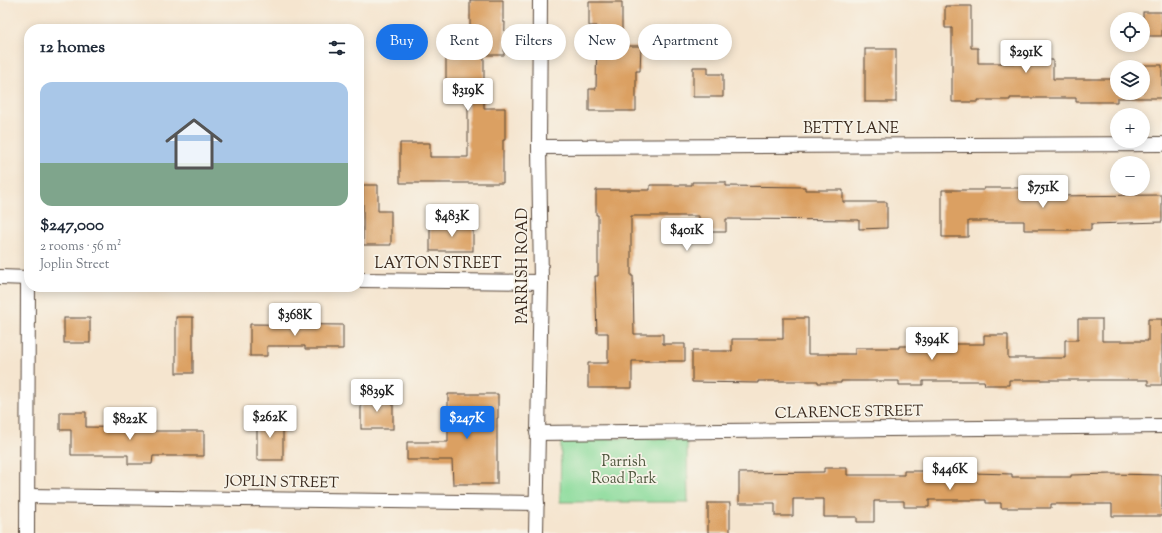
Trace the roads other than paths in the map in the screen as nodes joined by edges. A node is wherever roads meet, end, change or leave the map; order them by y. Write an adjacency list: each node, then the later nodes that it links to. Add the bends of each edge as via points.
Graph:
1 (540, 0): 3 (street, PARRISH ROAD)
2 (1162, 144): 3 (street, BETTY LANE)
3 (539, 147): 7 (street, PARRISH ROAD)
4 (0, 278): 5 (street)
5 (24, 278)
6 (364, 280): 7 (street, LAYTON STREET)
7 (541, 282): 10 (street, PARRISH ROAD)
8 (28, 292): 11 (street)
9 (1162, 426): 10 (street, CLARENCE STREET)
10 (537, 433): 12 (street, PARRISH ROAD)
11 (28, 496): 12 (street, JOPLIN STREET); 13 (street)
12 (537, 503): 14 (street, PARRISH ROAD)
13 (27, 533)
14 (536, 533)

